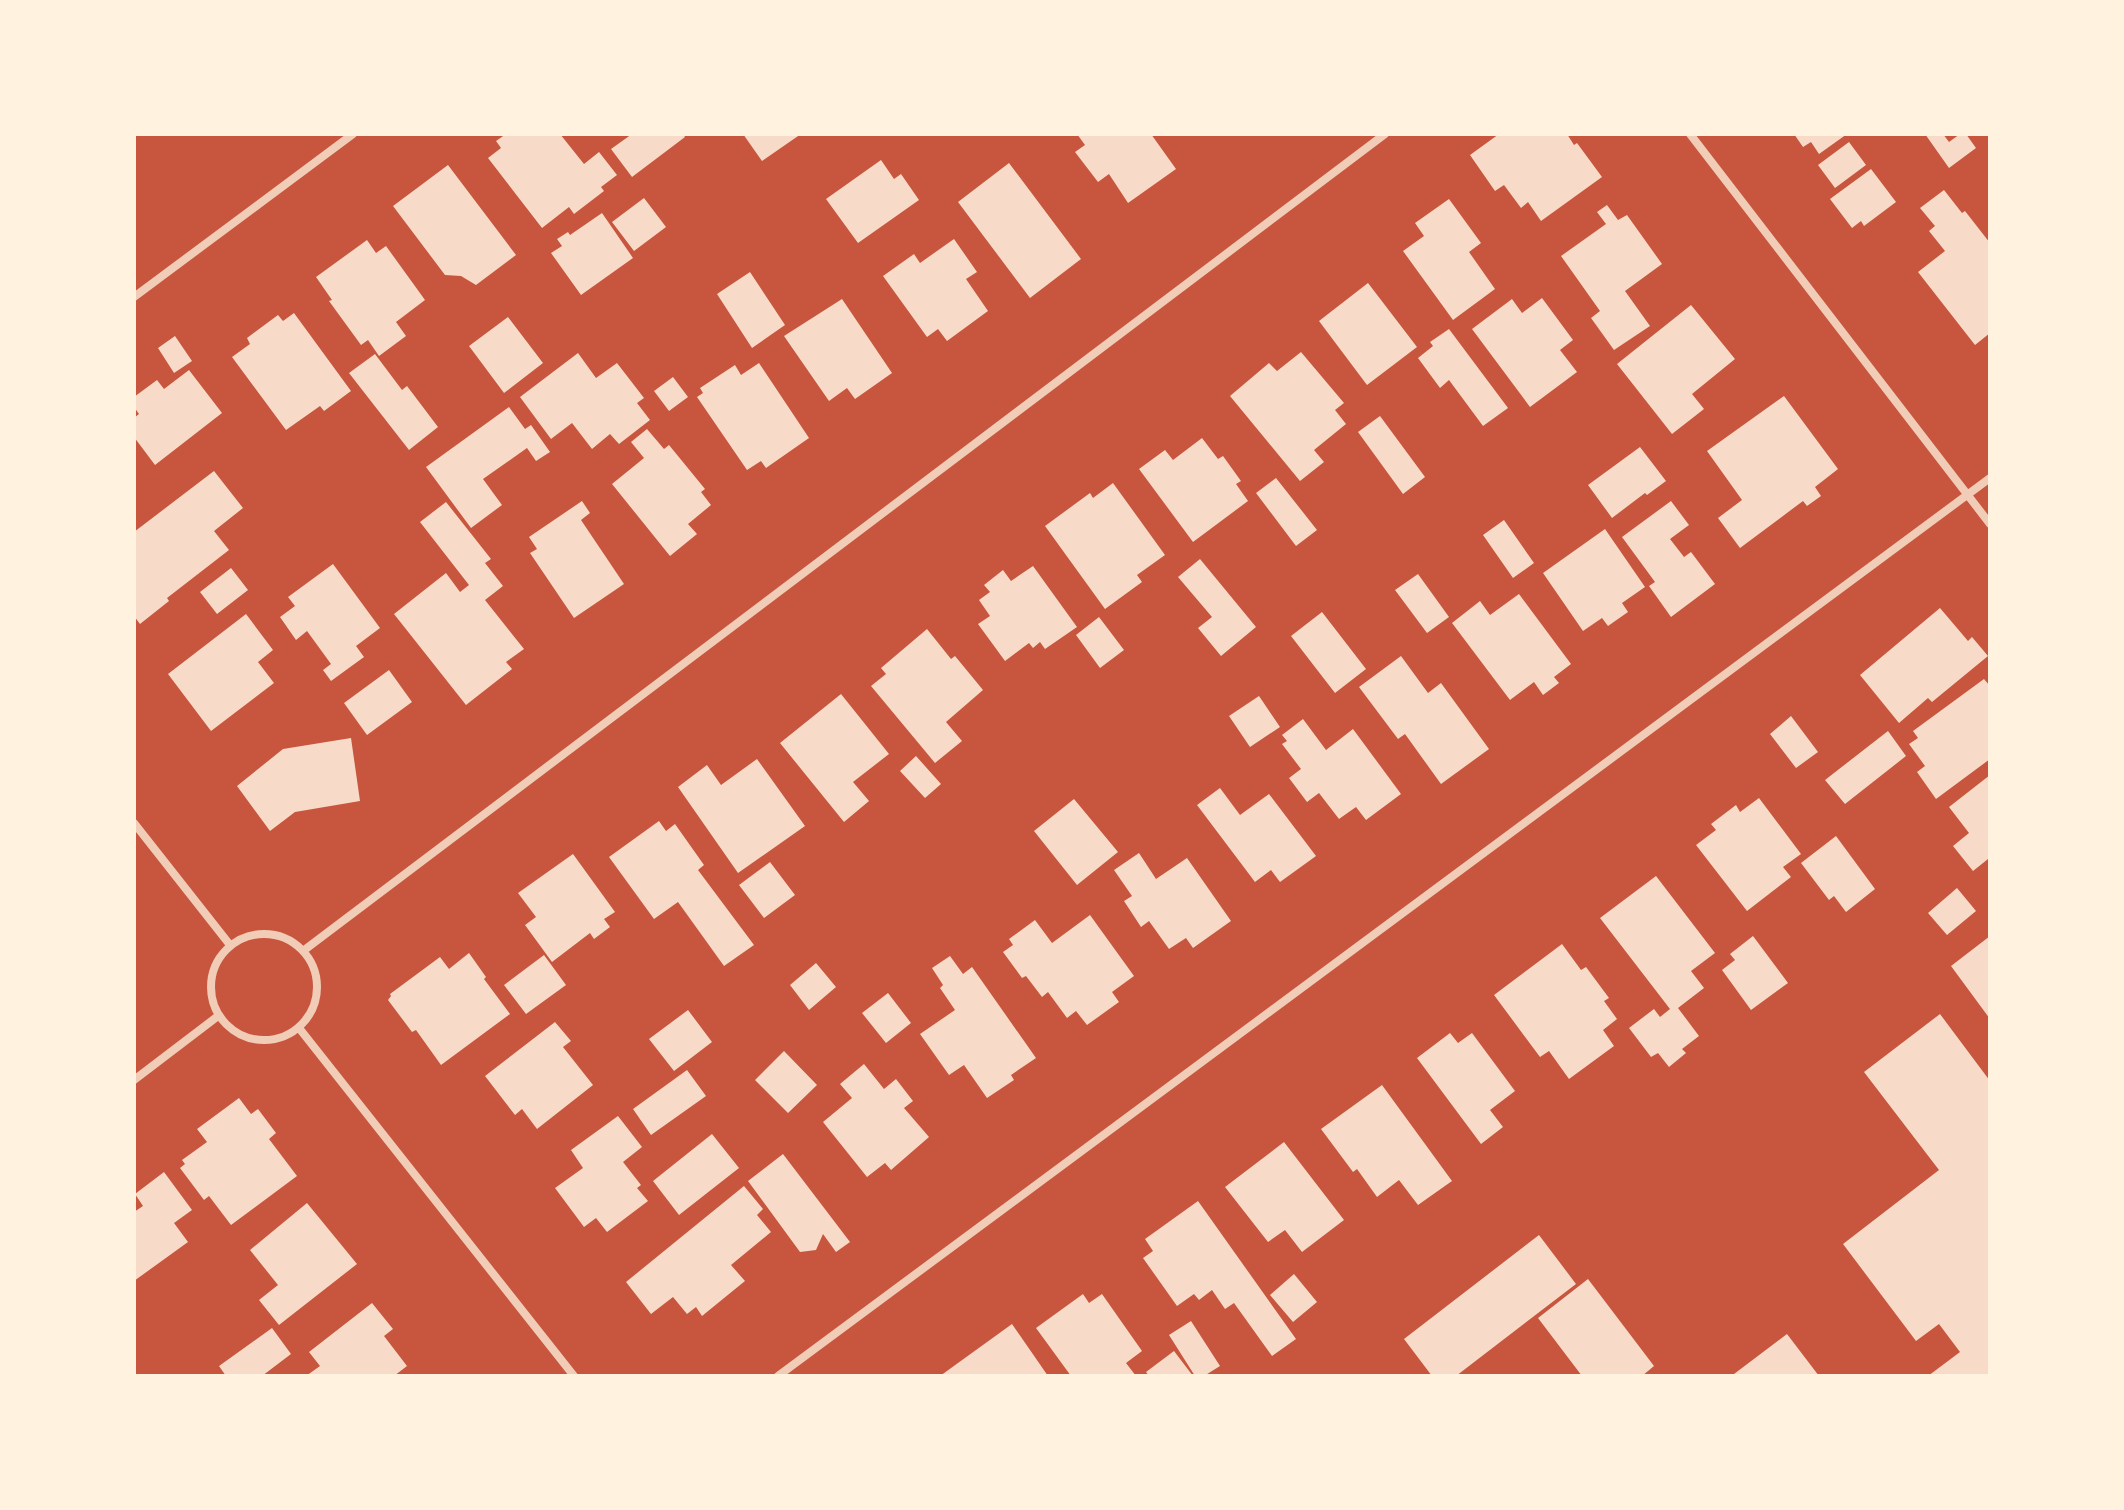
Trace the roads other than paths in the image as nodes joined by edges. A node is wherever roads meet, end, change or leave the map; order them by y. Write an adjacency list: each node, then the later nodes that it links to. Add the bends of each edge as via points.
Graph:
1 (353, 134): 4 (street)
2 (1385, 134): 10 (street)
3 (1690, 134): 6 (street)
4 (134, 297)
5 (1990, 478): 6 (street)
6 (1967, 495): 7 (street); 15 (street)
7 (1990, 524)
8 (134, 823): 9 (street)
9 (230, 945): 10 (street, via 254,934 281,935); 11 (street, via 217,960 211,979)
10 (303, 951): 12 (street, via 315,969 317,990 312,1010)
11 (218, 1016): 12 (street, via 241,1036 272,1041); 13 (street)
12 (299, 1028): 14 (street)
13 (134, 1080)
14 (574, 1376)
15 (778, 1376)

